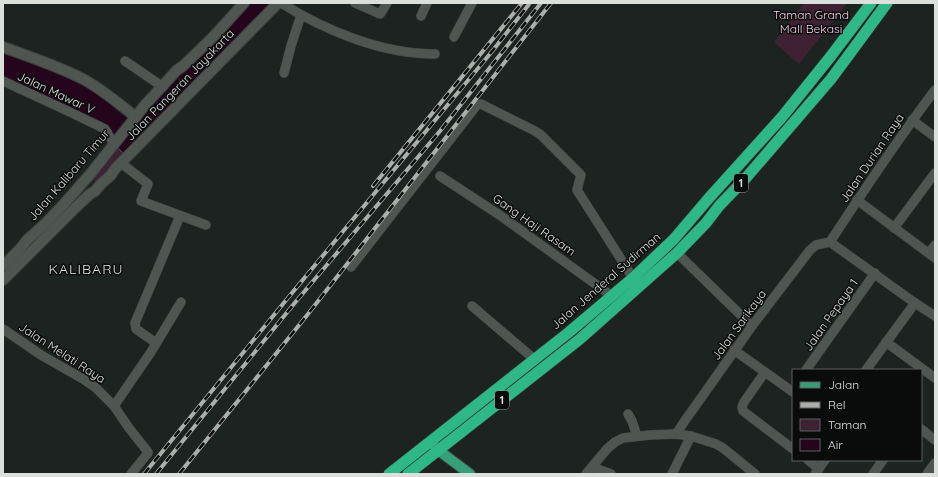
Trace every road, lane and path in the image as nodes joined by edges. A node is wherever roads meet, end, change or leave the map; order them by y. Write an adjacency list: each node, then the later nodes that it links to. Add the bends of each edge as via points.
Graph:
1 (244, 3): 18 (street, Jalan Pangeran Jayakarta)
2 (278, 3): 26 (street, Jalan Pangeran Jayakarta)
3 (281, 3): 10 (street)
4 (355, 3): 5 (street, via 380,14)
5 (387, 3)
6 (427, 3): 11 (street)
7 (472, 3): 12 (street)
8 (871, 3): 21 (highway, Jalan Jenderal Sudirman / 1)
9 (887, 3): 23 (highway, 1)
10 (301, 15): 14 (street, via 347,36 380,47); 16 (street)
11 (420, 16)
12 (454, 38)
13 (3, 47): 20 (street, via 84,80)
14 (435, 54)
15 (126, 61): 18 (street)
16 (284, 73)
17 (3, 81): 25 (street, Jalan Mawar V, via 104,129)
18 (163, 87): 20 (street, Jalan Pangeran Jayakarta)
19 (935, 90): 22 (street, Jalan Durian Raya)
20 (136, 117): 25 (street, Jalan Kalibaru Timur)
21 (782, 117): 23 (highway); 44 (highway, Jalan Jenderal Sudirman / 1, via 674,239)
22 (912, 120): 24 (street); 32 (street, Jalan Durian Raya)
23 (792, 125): 39 (highway, 1)
24 (935, 137)
25 (114, 144): 27 (street, Jalan Kalibaru Timur)
26 (121, 163): 30 (street, Jalan Pangeran Jayakarta); 34 (street, via 148,184 141,201)
27 (92, 172): 30 (street, via 95,181); 31 (street, Jalan Kalibaru Timur)
28 (935, 173): 36 (street)
29 (440, 176): 46 (street, Gang Haji Rasam, via 502,216)
30 (101, 184): 33 (street, Jalan Kalibaru Timur)
31 (69, 197): 33 (street, via 72,198); 41 (street, Jalan Kalibaru Timur)
32 (857, 200): 36 (street); 37 (street, Jalan Durian Raya)
33 (75, 208): 45 (street, Jalan Kalibaru Timur)
34 (180, 216): 35 (street); 54 (street, via 135,323 136,329)
35 (206, 225)
36 (894, 228): 40 (street)
37 (830, 242): 43 (street); 51 (street, Jalan Sarikaya, via 816,245 810,250)
38 (935, 245): 40 (street)
39 (677, 253): 51 (street); 71 (highway, 1, via 575,343)
40 (932, 255)
41 (4, 264)
42 (351, 267): 44 (street, via 470,114 481,104 541,135 581,175 577,190)
43 (875, 273): 48 (street); 57 (street, Jalan Pepaya 1)
44 (633, 278): 46 (highway, Jalan Jenderal Sudirman / 1)
45 (3, 280)
46 (612, 296): 56 (highway, Jalan Jenderal Sudirman / 1)
47 (182, 302): 54 (street)
48 (915, 303): 50 (street); 53 (street)
49 (472, 306): 56 (street)
50 (935, 316)
51 (752, 326): 55 (street, Jalan Sarikaya)
52 (3, 329): 62 (street, Jalan Melati Raya, via 96,388)
53 (886, 342): 58 (street); 60 (street)
54 (156, 343): 62 (street)
55 (734, 350): 59 (street); 65 (street, Jalan Sarikaya)
56 (534, 358): 69 (highway, Jalan Jenderal Sudirman / 1)
57 (807, 369)
58 (867, 369)
59 (765, 372): 61 (street); 70 (street, via 744,402 743,410)
60 (935, 378)
61 (792, 390)
62 (114, 406): 78 (street, Jalan Melati Raya, via 148,452)
63 (628, 414): 66 (street)
64 (922, 431): 68 (street)
65 (677, 433): 66 (street); 67 (street)
66 (637, 436): 76 (street, via 615,442)
67 (691, 436): 83 (street); 84 (street, via 716,444)
68 (935, 440)
69 (430, 442): 71 (main road); 79 (highway, Jalan Jenderal Sudirman / 1)
70 (792, 448)
71 (438, 450): 80 (highway, 1); 81 (main road)
72 (809, 461): 77 (street)
73 (824, 461): 77 (street)
74 (881, 461): 85 (street)
75 (935, 463): 86 (street)
76 (589, 471): 82 (street)
77 (817, 471)
78 (131, 474)
79 (389, 474)
80 (408, 474)
81 (470, 474)
82 (611, 474)
83 (672, 474)
84 (755, 474)
85 (873, 474)
86 (927, 474)

